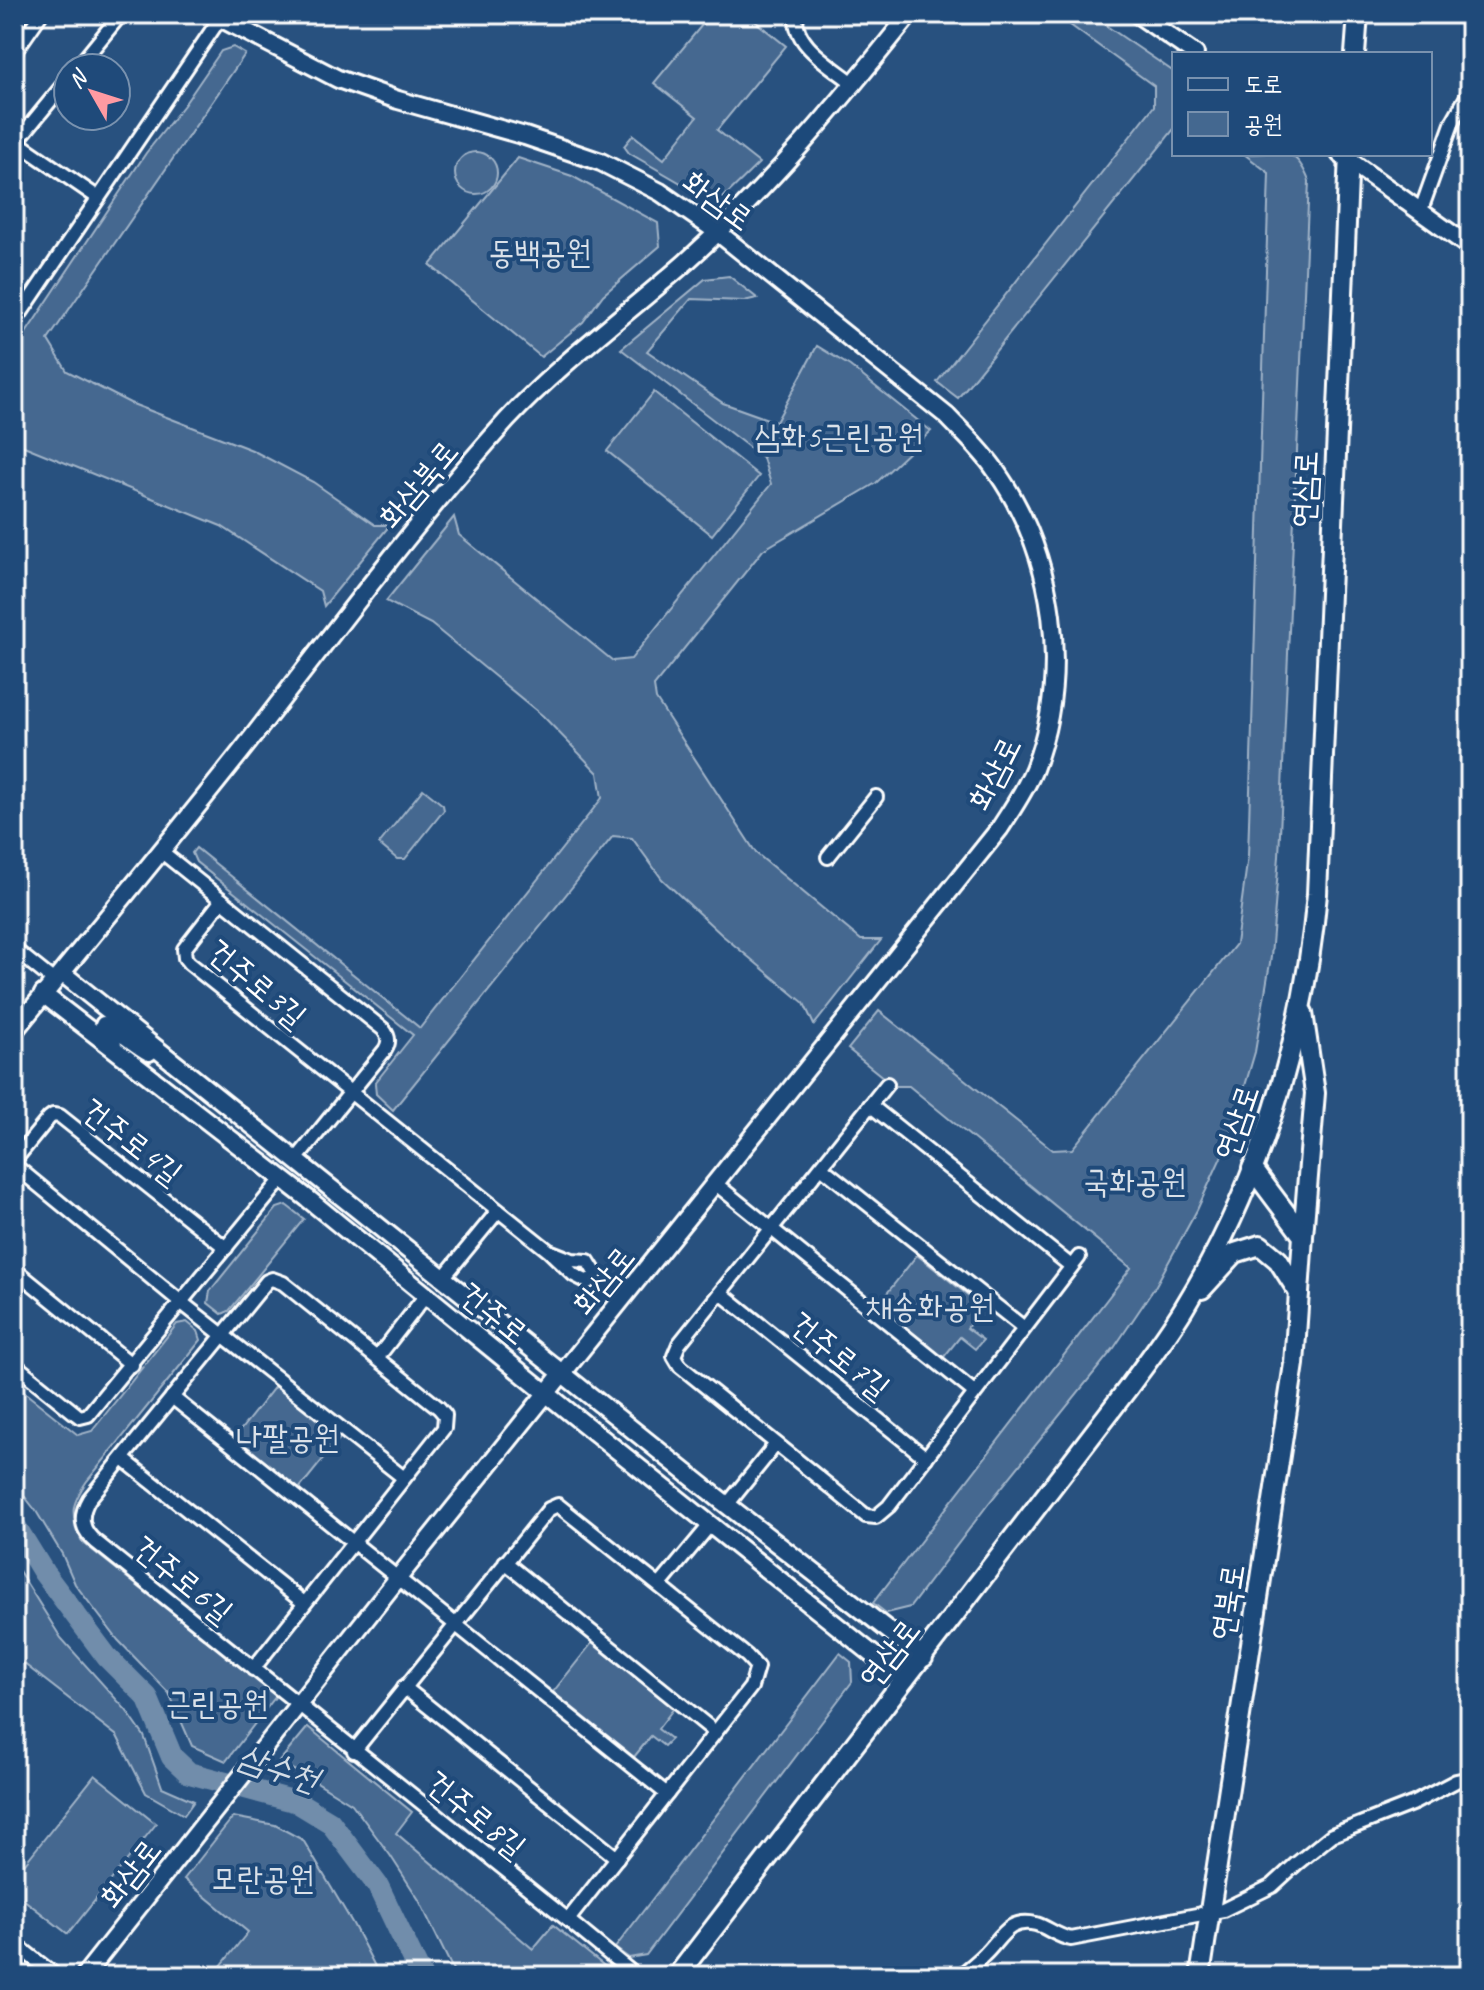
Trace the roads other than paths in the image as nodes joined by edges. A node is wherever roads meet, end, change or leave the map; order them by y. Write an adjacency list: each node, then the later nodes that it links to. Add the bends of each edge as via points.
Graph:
1 (41, 14): 11 (street)
2 (121, 14): 8 (street)
3 (797, 14): 12 (street, via 796,29 803,41)
4 (910, 14): 12 (street, 화삼북로)
5 (1137, 14): 9 (street)
6 (1358, 14): 10 (main road)
7 (219, 15): 17 (street); 19 (street, 화삼로, via 338,79 601,162 660,192)
8 (90, 52)
9 (1192, 52)
10 (1355, 52)
11 (14, 53)
12 (854, 84): 19 (street, 화삼북로, via 805,143)
13 (1470, 91): 18 (street, via 1453,121)
14 (52, 98): 15 (street)
15 (15, 143): 17 (street)
16 (1346, 156): 18 (street); 28 (main road, 연삼로, via 1320,854)
17 (97, 197): 21 (street)
18 (1421, 210): 20 (street)
19 (716, 231): 23 (street, 화삼북로, via 505,423); 40 (street, 화삼로, via 947,416 997,472 1035,549 1052,617 1055,664 1046,731 1015,806)
20 (1470, 247)
21 (14, 323)
22 (876, 797): 24 (street)
23 (162, 852): 25 (street, 건주로3길); 27 (street, 화삼북로)
24 (828, 857)
25 (222, 900): 33 (street, 건주로3길, via 386,1033 385,1050); 33 (street, 건주로3길, via 184,949 185,958)
26 (14, 949): 27 (street, 건주로)
27 (53, 983): 29 (street, 화삼북로); 30 (street, 건주로); 31 (street, 건주로)
28 (1301, 999): 38 (main road, 연삼로, via 1279,1095); 43 (main road, 연북로, via 1315,1093)
29 (14, 1031)
30 (119, 1053): 31 (street, via 104,1025); 39 (street, 건주로)
31 (179, 1067): 35 (street, 건주로)
32 (887, 1084): 34 (street)
33 (351, 1092): 35 (street, 건주로3길); 41 (street)
34 (870, 1105): 37 (street); 53 (street, via 1075,1262)
35 (295, 1161): 47 (street, 건주로)
36 (14, 1163): 44 (street, 건주로4길, via 49,1118 60,1116); 51 (street, 건주로4길)
37 (821, 1167): 42 (street); 53 (street)
38 (1252, 1168): 43 (main road); 52 (main road, 연삼로)
39 (282, 1179): 44 (street); 50 (street, 건주로)
40 (716, 1184): 42 (street, 건주로7길); 58 (street, 화삼로)
41 (498, 1211): 45 (street); 47 (street)
42 (771, 1230): 48 (street); 59 (street, 건주로7길)
43 (1303, 1236): 49 (main road, 연북로)
44 (226, 1248): 51 (street)
45 (549, 1251)
46 (14, 1269): 57 (street)
47 (443, 1278): 58 (street, 건주로)
48 (721, 1293): 62 (street, via 679,1344 675,1360); 63 (street, 건주로7길)
49 (1299, 1293): 52 (main road, via 1278,1260 1260,1245 1235,1253); 84 (main road, 연북로, via 1294,1364)
50 (426, 1295): 55 (street); 60 (street, 건주로)
51 (182, 1303): 54 (street, 건주로4길); 57 (street)
52 (1184, 1309): 74 (main road, 연삼로)
53 (1024, 1328): 59 (street)
54 (224, 1335): 55 (street, 건주로6길, via 267,1281 278,1279); 61 (street, 건주로6길); 65 (street)
55 (377, 1358): 65 (street, 건주로6길, via 445,1415 444,1428)
56 (14, 1364): 57 (street, via 80,1417 94,1411)
57 (132, 1365)
58 (563, 1374): 60 (street, 화삼로); 66 (street, 건주로)
59 (974, 1392): 63 (street)
60 (547, 1394): 67 (street, 건주로); 70 (street, 화삼로)
61 (172, 1397): 64 (street, 건주로6길); 68 (street)
62 (776, 1444): 63 (street, via 872,1518 885,1510); 66 (street)
63 (926, 1458)
64 (123, 1459): 72 (street); 75 (street, 건주로6길, via 84,1508 88,1536)
65 (404, 1478): 68 (street, 건주로6길)
66 (727, 1505): 74 (street, 건주로)
67 (710, 1525): 71 (street); 76 (street, 건주로)
68 (353, 1542): 70 (street); 72 (street, 건주로6길)
69 (505, 1562): 71 (street, via 558,1505); 73 (street); 79 (street)
70 (398, 1578): 73 (street); 78 (street, 화삼로)
71 (660, 1585): 79 (street, via 757,1667 751,1687)
72 (304, 1603): 75 (street, 건주로6길)
73 (455, 1623): 77 (street); 82 (street)
74 (924, 1658): 76 (main road, 연삼로)
75 (253, 1669): 78 (street, 건주로8길)
76 (905, 1680): 90 (main road, 연삼로)
77 (404, 1687): 80 (street); 83 (street, 건주로8길)
78 (298, 1705): 80 (street, 건주로8길); 88 (street, 화삼로)
79 (715, 1732): 82 (street)
80 (354, 1751): 85 (street, 건주로8길)
81 (1470, 1778): 84 (street, via 1332,1835 1272,1886)
82 (667, 1794): 83 (street)
83 (617, 1858): 85 (street)
84 (1209, 1912): 91 (street, via 1071,1939 1055,1936 1039,1924 1020,1923 1003,1930); 92 (main road, 연북로)
85 (568, 1920): 89 (street, 건주로8길)
86 (14, 1943): 87 (street)
87 (56, 1976)
88 (84, 1976)
89 (636, 1976)
90 (677, 1976)
91 (960, 1976)
92 (1200, 1976)

